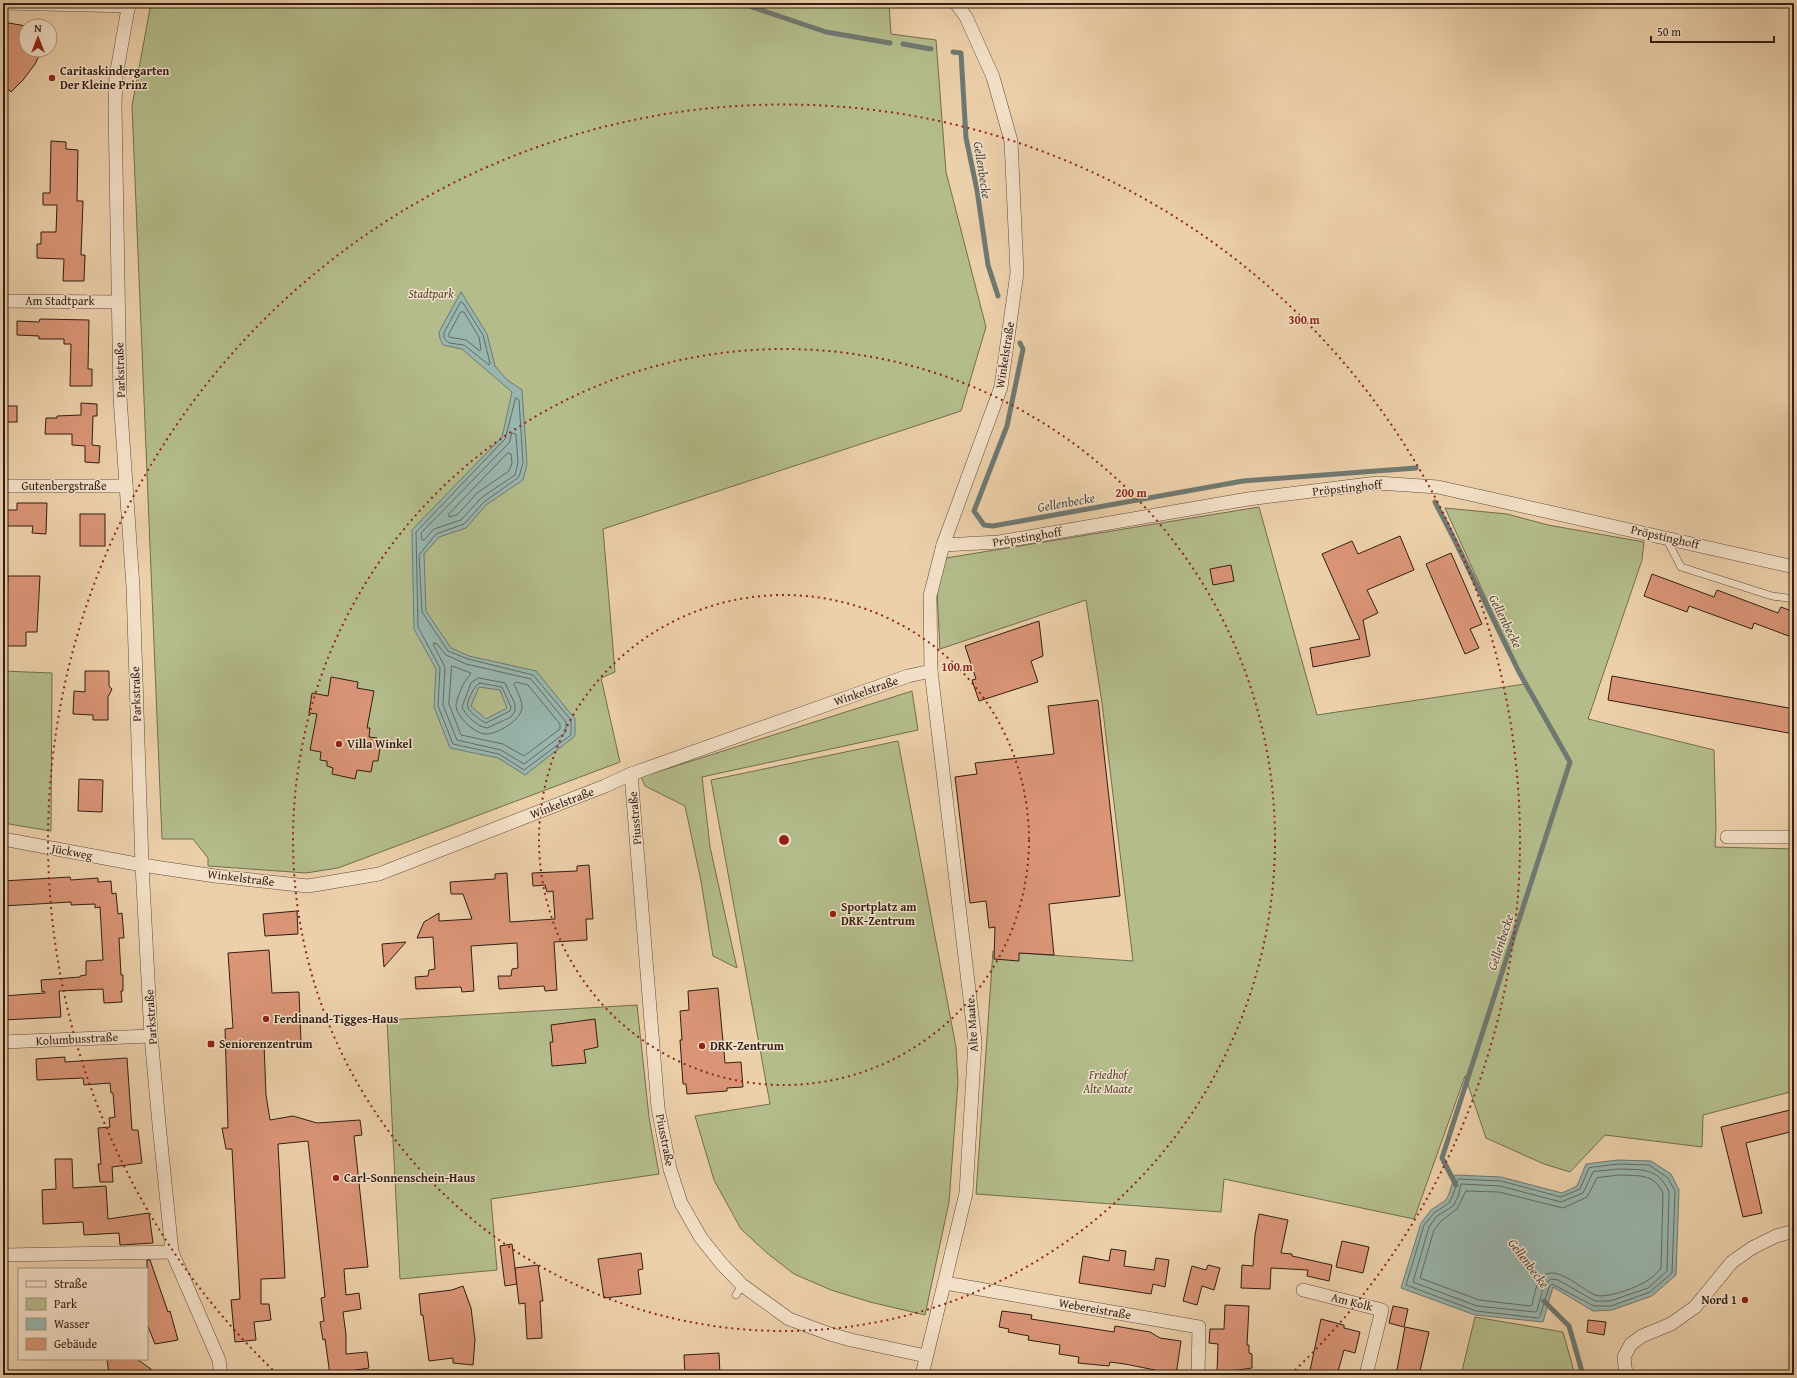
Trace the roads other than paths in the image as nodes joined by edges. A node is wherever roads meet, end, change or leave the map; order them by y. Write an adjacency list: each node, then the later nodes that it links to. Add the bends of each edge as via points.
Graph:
1 (3, 3): 3 (street)
2 (956, 3): 9 (street, Winkelstraße, via 966,16 993,77 1010,141 1017,273 1001,387)
3 (129, 5): 5 (street, Parkstraße, via 116,76)
4 (3, 301): 5 (street, Am Stadtpark)
5 (117, 302): 7 (street, Parkstraße)
6 (3, 486): 7 (street, Gutenbergstraße)
7 (126, 486): 17 (street, Parkstraße, via 133,587)
8 (1666, 537): 9 (street, Pröpstinghoff, via 1438,487 1377,483 1248,499 999,542); 10 (street, Pröpstinghoff); 11 (lane, via 1681,567 1772,596)
9 (943, 544): 12 (street, Winkelstraße, via 930,596)
10 (1794, 567)
11 (1794, 599)
12 (931, 671): 13 (street, Winkelstraße, via 908,676); 23 (street, Alte Maate, via 975,1041 966,1193)
13 (631, 774): 17 (street, Winkelstraße, via 379,874 308,886); 25 (street, Piusstraße, via 658,1108 670,1169 681,1203 701,1238 739,1290 789,1319 811,1327 851,1340)
14 (1727, 837): 15 (street)
15 (1794, 837)
16 (3, 839): 17 (street, Jückweg)
17 (142, 865): 18 (street, Parkstraße)
18 (152, 1036): 19 (street, Kolumbusstraße); 21 (street, Parkstraße)
19 (3, 1042)
20 (1793, 1236): 30 (street, via 1770,1239 1735,1259 1694,1307 1671,1324 1642,1336 1631,1344 1624,1358)
21 (172, 1252): 22 (street); 26 (street, Parkstraße, via 219,1360)
22 (3, 1255)
23 (945, 1283): 25 (street, Alte Maate); 28 (street, Webereistraße, via 1199,1327)
24 (1303, 1290): 29 (street, Am Kolk, via 1382,1310)
25 (926, 1356): 27 (street, Alte Maate)
26 (221, 1375)
27 (922, 1375)
28 (1198, 1375)
29 (1366, 1375)
30 (1626, 1375)

